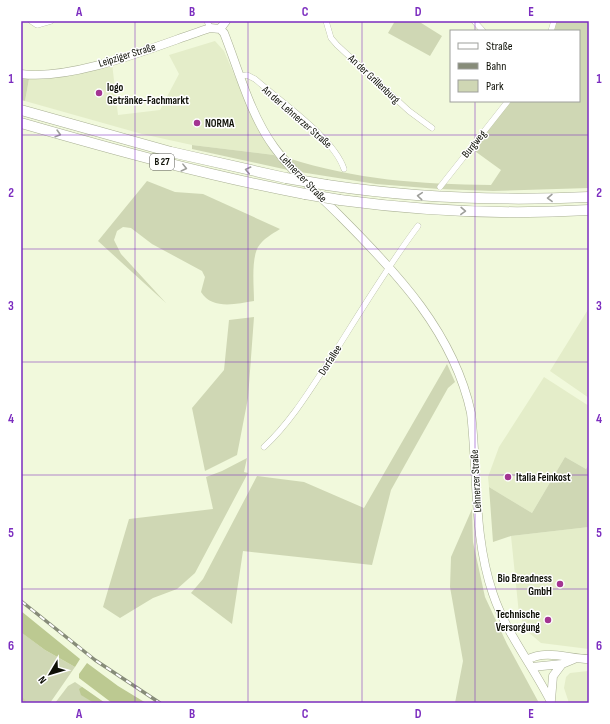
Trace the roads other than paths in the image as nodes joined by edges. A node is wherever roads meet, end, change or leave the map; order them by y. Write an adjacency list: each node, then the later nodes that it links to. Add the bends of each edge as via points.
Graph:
1 (31, 21): 2 (street, via 37,25)
2 (51, 21)
3 (226, 21): 7 (main road)
4 (326, 21): 14 (street, An der Grillenburg, via 331,38 337,45 409,111)
5 (474, 21): 8 (street)
6 (209, 24): 7 (main road, Leipziger Straße); 9 (main road, Leipziger Straße, via 131,55 84,68)
7 (220, 29): 10 (main road, Lehnerzer Straße, via 224,33)
8 (482, 30)
9 (21, 74)
10 (240, 76): 15 (street, An der Lehnerzer Straße, via 247,75 255,79 330,144 341,158); 20 (main road, Lehnerzer Straße, via 260,123 274,146 292,169 341,216)
11 (507, 102): 16 (street, Burgweg)
12 (21, 110): 17 (highway, B 27, one-way to 12, bridge, via 454,198 375,192 327,185 171,152)
13 (21, 123): 18 (highway, B 27, one-way to 18, bridge, via 231,180 340,200 460,211)
14 (432, 128)
15 (344, 169)
16 (440, 187)
17 (589, 197)
18 (589, 210)
19 (418, 226): 20 (street)
20 (389, 268): 21 (street, Dorfallee, via 307,396 279,433); 24 (main road, Lehnerzer Straße, via 416,298 436,326 461,378 471,413 483,559 500,613)
21 (264, 447)
22 (574, 659): 23 (main road); 24 (main road, via 550,655 536,656); 25 (main road)
23 (589, 659)
24 (529, 663): 25 (main road); 26 (main road, Lehnerzer Straße)
25 (562, 664): 26 (main road, via 553,676)
26 (551, 702)

